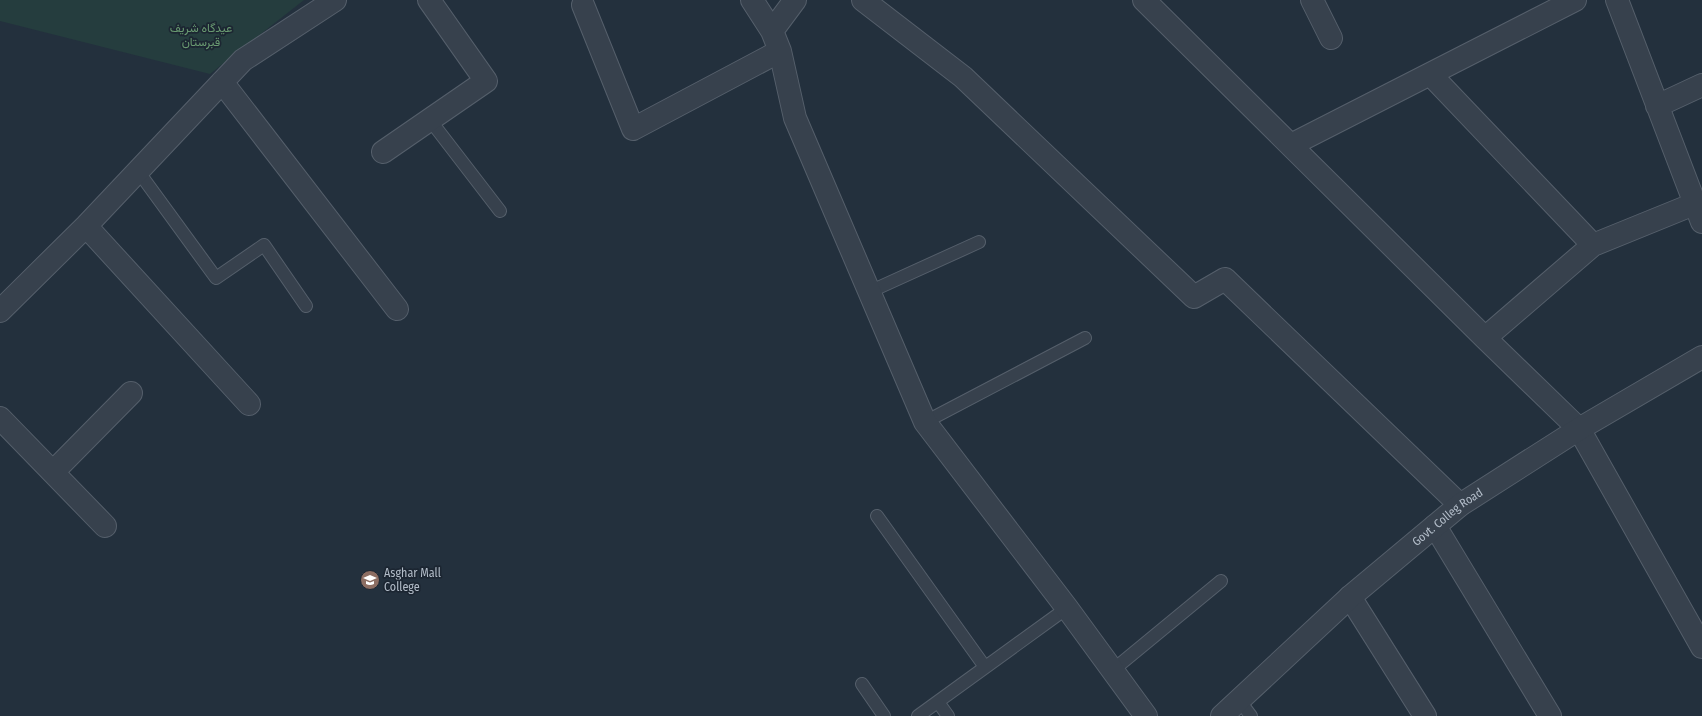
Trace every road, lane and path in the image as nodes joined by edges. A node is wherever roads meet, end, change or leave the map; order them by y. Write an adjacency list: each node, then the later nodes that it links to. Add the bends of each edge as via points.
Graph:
1 (335, 0): 15 (street, via 243,60)
2 (429, 0): 18 (street, via 486,81)
3 (752, 0): 11 (street)
4 (795, 0): 11 (street)
5 (863, 0): 40 (street, via 963,78 1194,297 1225,279)
6 (1144, 0): 19 (street)
7 (1312, 0): 12 (street)
8 (1575, 0): 14 (street)
9 (1617, 0): 17 (street)
10 (585, 2): 13 (street, via 633,129)
11 (772, 31): 13 (street)
12 (1331, 38)
13 (780, 51): 27 (street, via 795,118)
14 (1431, 75): 19 (street); 26 (street)
15 (222, 82): 21 (street); 29 (street)
16 (1702, 84): 17 (street)
17 (1657, 106): 23 (street)
18 (430, 120): 20 (street); 22 (lane)
19 (1291, 146): 32 (street)
20 (383, 152)
21 (138, 171): 24 (street); 28 (lane, via 216,278 264,245)
22 (500, 211)
23 (1698, 213): 26 (street)
24 (86, 226): 30 (street); 35 (street)
25 (979, 242): 27 (lane)
26 (1593, 245): 32 (street)
27 (869, 292): 37 (street)
28 (306, 306)
29 (397, 309)
30 (0, 311)
31 (1085, 338): 37 (lane)
32 (1485, 338): 38 (street)
33 (1702, 357): 38 (street, Govt. Colleg Road)
34 (131, 393): 39 (street)
35 (249, 404)
36 (0, 418): 39 (street)
37 (925, 422): 46 (street)
38 (1579, 429): 40 (street, Govt. Colleg Road); 47 (street)
39 (53, 472): 42 (street)
40 (1460, 505): 43 (street, Govt. Colleg Road)
41 (877, 516): 48 (lane)
42 (105, 526)
43 (1435, 526): 45 (street, Govt. Colleg Road); 59 (street)
44 (1221, 581): 49 (lane)
45 (1350, 596): 52 (street, Govt. Colleg Road); 58 (street)
46 (1067, 608): 48 (lane); 49 (street)
47 (1702, 647)
48 (985, 667): 51 (lane)
49 (1113, 670): 56 (street)
50 (862, 684): 53 (lane)
51 (938, 702): 54 (lane); 55 (lane)
52 (1245, 708): 57 (street, Govt. Colleg Road)
53 (884, 716)
54 (918, 716)
55 (948, 716)
56 (1146, 716)
57 (1222, 716)
58 (1425, 716)
59 (1550, 716)

